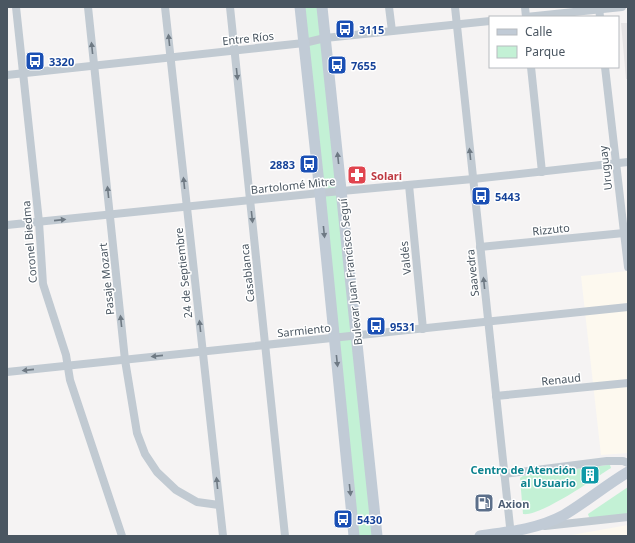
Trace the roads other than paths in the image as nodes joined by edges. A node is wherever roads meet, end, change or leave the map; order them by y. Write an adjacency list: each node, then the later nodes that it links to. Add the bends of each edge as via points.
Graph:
1 (16, 7): 22 (street, Coronel Biedma)
2 (88, 7): 19 (street, Pasaje Mozart, one-way to 2)
3 (165, 7): 18 (street, 24 de Septiembre, one-way to 3)
4 (230, 7): 17 (street, Casablanca)
5 (300, 7): 16 (main road, Bulevar Juan Francisco Seguí)
6 (322, 7): 15 (main road, Bulevar Juan Francisco Seguí)
7 (389, 7): 14 (street)
8 (455, 7): 13 (street, Saavedra)
9 (622, 7): 10 (street)
10 (600, 11): 11 (street)
11 (538, 16)
12 (489, 21): 13 (street, Entre Ríos)
13 (457, 24): 14 (street, Entre Ríos); 27 (street, Saavedra, one-way to 13)
14 (392, 31): 15 (street, Entre Ríos)
15 (325, 38): 16 (street, Entre Ríos); 29 (main road, Bulevar Juan Francisco Seguí, one-way to 15)
16 (304, 43): 17 (street, Entre Ríos); 30 (main road, Bulevar Juan Francisco Seguí)
17 (234, 51): 18 (street, Entre Ríos); 31 (street, Casablanca, one-way to 31)
18 (171, 57): 19 (street, Entre Ríos); 32 (street, 24 de Septiembre, one-way to 18)
19 (94, 65): 22 (street, Entre Ríos); 33 (street, Pasaje Mozart, one-way to 19)
20 (531, 68): 26 (street)
21 (605, 68): 25 (street, Uruguay)
22 (23, 73): 23 (street, Entre Ríos); 34 (street, Coronel Biedma)
23 (7, 75)
24 (628, 162): 25 (street, Bartolomé Mitre)
25 (615, 164): 26 (street, Bartolomé Mitre); 36 (street, Uruguay)
26 (542, 172): 27 (street, Bartolomé Mitre)
27 (473, 179): 28 (street, Bartolomé Mitre); 37 (street, Saavedra)
28 (408, 185): 29 (street, Bartolomé Mitre); 41 (street, Valdés)
29 (341, 191): 30 (street, Bartolomé Mitre); 42 (main road, Bulevar Juan Francisco Seguí)
30 (320, 193): 31 (street, Bartolomé Mitre); 43 (main road, Bulevar Juan Francisco Seguí, one-way to 43)
31 (250, 200): 32 (street, Bartolomé Mitre); 44 (street, Casablanca, one-way to 44)
32 (187, 206): 33 (street, Bartolomé Mitre); 45 (street, 24 de Septiembre, one-way to 32)
33 (110, 214): 34 (street, Bartolomé Mitre, one-way to 33); 46 (street, Pasaje Mozart, one-way to 33)
34 (39, 222): 35 (street, Bartolomé Mitre); 47 (street, Coronel Biedma, via 43,284 66,355)
35 (7, 225)
36 (624, 233): 37 (street, Rizzuto); 38 (street, Uruguay)
37 (480, 247): 40 (street, Saavedra, one-way to 37)
38 (628, 267)
39 (628, 307): 40 (street, Sarmiento)
40 (488, 322): 41 (street, Sarmiento); 50 (street, Saavedra)
41 (423, 329): 42 (street, Sarmiento)
42 (356, 336): 43 (street, Sarmiento); 62 (main road, Bulevar Juan Francisco Seguí)
43 (334, 338): 44 (street, Sarmiento); 61 (main road, Bulevar Juan Francisco Seguí, one-way to 61)
44 (265, 345): 45 (street, Sarmiento); 60 (street, Casablanca)
45 (202, 352): 46 (street, Sarmiento, one-way to 46); 54 (street, 24 de Septiembre, one-way to 45)
46 (125, 360): 47 (street, Sarmiento); 54 (street, Pasaje Mozart, via 137,433 145,454 157,472 176,490 197,502)
47 (67, 366): 48 (street, Sarmiento, one-way to 48); 58 (street, Coronel Biedma)
48 (7, 372)
49 (628, 383): 50 (street, Renaud)
50 (496, 396): 53 (street, Saavedra)
51 (628, 463): 53 (street, via 607,461)
52 (628, 472): 56 (main road, via 562,516)
53 (504, 474): 57 (street, Saavedra)
54 (219, 505): 59 (street, 24 de Septiembre)
55 (628, 517): 56 (street)
56 (530, 528): 57 (main road)
57 (511, 534): 63 (main road)
58 (122, 536)
59 (223, 536)
60 (285, 536)
61 (354, 536)
62 (377, 536)
63 (480, 536)

